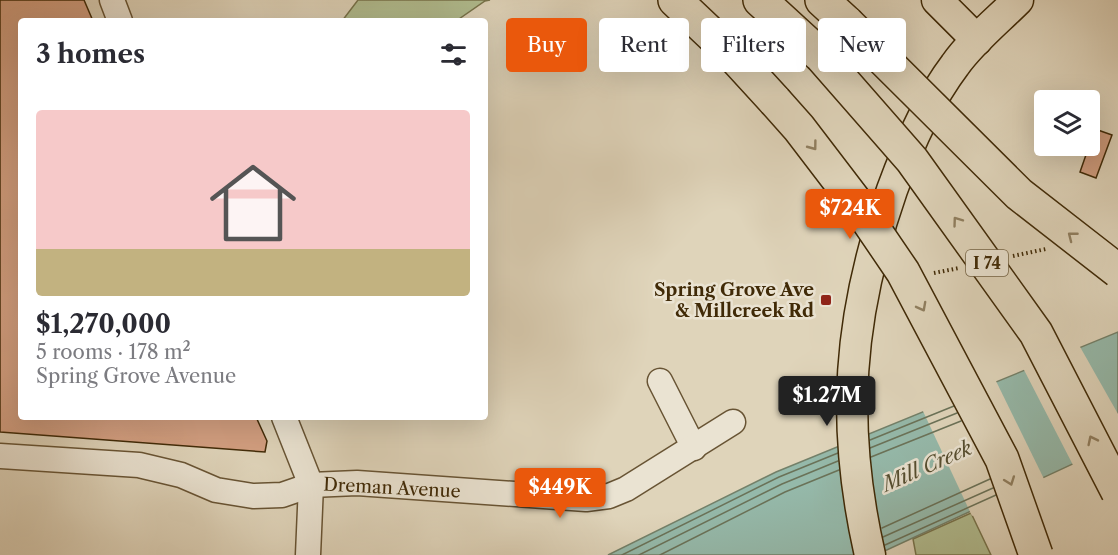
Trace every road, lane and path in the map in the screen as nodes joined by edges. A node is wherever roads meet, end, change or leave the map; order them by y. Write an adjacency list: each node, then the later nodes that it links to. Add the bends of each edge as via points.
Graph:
1 (112, 0): 8 (street)
2 (675, 0): 23 (highway, one-way to 23, bridge, via 732,54 799,128 903,272 1002,459)
3 (760, 0): 11 (highway, I 74)
4 (795, 0): 10 (highway)
5 (822, 0): 13 (highway, one-way to 5, bridge, via 1019,194)
6 (937, 0): 9 (main road)
7 (1018, 0): 9 (main road)
8 (119, 18)
9 (977, 40): 22 (main road, via 955,64 907,149 875,240 854,347 851,441)
10 (818, 50)
11 (818, 53)
12 (835, 72): 20 (highway, I 74, one-way to 12, bridge, via 1036,333 912,160)
13 (1118, 271)
14 (660, 381): 17 (street)
15 (285, 420): 19 (street)
16 (733, 422): 17 (street, Dreman Avenue)
17 (694, 448): 19 (street, Dreman Avenue, via 626,489 586,499 357,483)
18 (0, 456): 19 (street, Dreman Avenue, via 139,465 181,475 216,490 253,496 282,495)
19 (311, 485): 21 (street)
20 (1118, 492)
21 (308, 555)
22 (870, 555)
23 (1036, 555)

